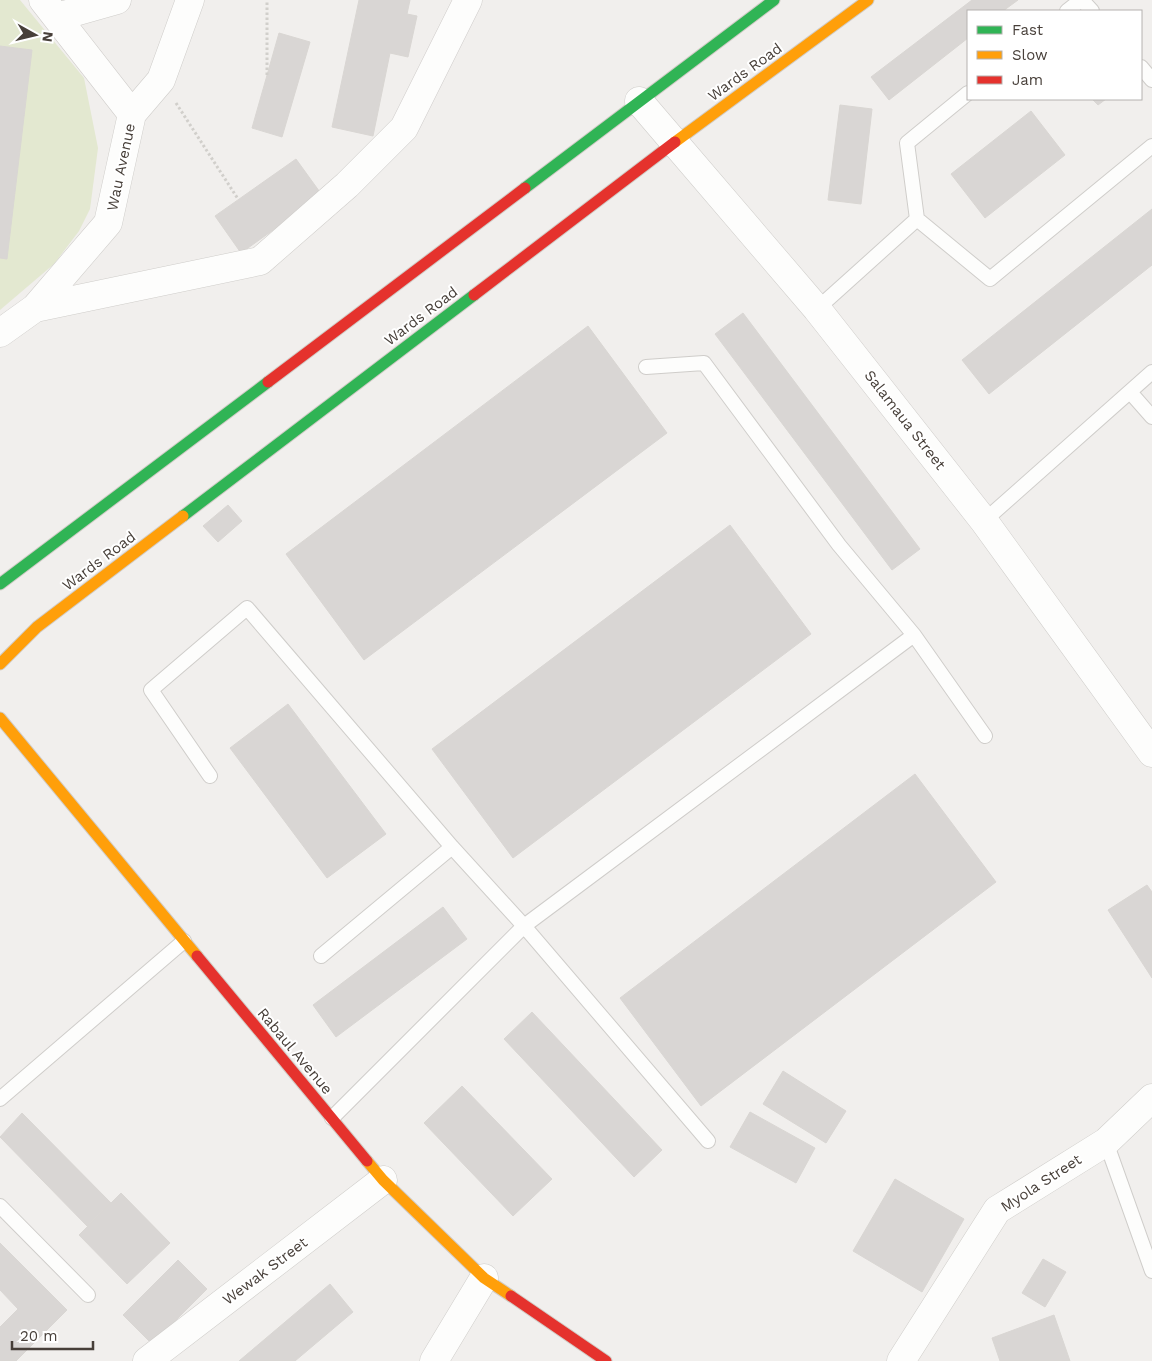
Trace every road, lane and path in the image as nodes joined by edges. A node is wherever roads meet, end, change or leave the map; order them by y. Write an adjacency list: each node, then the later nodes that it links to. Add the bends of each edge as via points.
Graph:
1 (117, 0): 8 (street)
2 (190, 0): 13 (street, Wau Avenue)
3 (267, 0): 12 (path)
4 (468, 0): 22 (street, via 404,128 347,185 260,261)
5 (774, 0): 16 (main road)
6 (868, 0): 18 (main road, Wards Road)
7 (1082, 0): 9 (lane); 10 (lane)
8 (50, 9): 17 (street)
9 (1068, 10)
10 (1091, 10)
11 (1142, 68): 14 (lane)
12 (267, 75)
13 (161, 80): 17 (street, Wau Avenue); 20 (path)
14 (1152, 80)
15 (967, 94): 21 (lane, via 907,144)
16 (640, 101): 18 (street, Salamaua Street); 30 (main road)
17 (132, 114): 22 (street, Wau Avenue, via 108,223)
18 (674, 143): 23 (street, Salamaua Street); 32 (main road, Wards Road, via 37,626)
19 (1152, 146): 21 (lane, via 990,278)
20 (238, 199)
21 (917, 219): 23 (lane)
22 (35, 308): 24 (street, Wau Avenue)
23 (817, 309): 29 (street, Salamaua Street)
24 (0, 333)
25 (646, 368): 31 (lane, via 704,363 839,545)
26 (1152, 372): 27 (lane)
27 (1130, 392): 28 (lane); 29 (lane)
28 (1152, 417)
29 (984, 521): 35 (street, Salamaua Street)
30 (0, 584)
31 (914, 635): 34 (lane); 38 (lane)
32 (0, 664)
33 (0, 718): 39 (main road, Rabaul Avenue)
34 (985, 736)
35 (1152, 753)
36 (210, 776): 37 (lane, via 151,690 248,608)
37 (452, 847): 38 (lane); 40 (lane)
38 (524, 926): 43 (lane); 44 (lane)
39 (184, 941): 42 (lane); 43 (main road, Rabaul Avenue)
40 (320, 956)
41 (1152, 1098): 45 (street, Myola Street)
42 (0, 1099)
43 (332, 1118): 46 (main road, Rabaul Avenue)
44 (708, 1141)
45 (1106, 1142): 48 (lane); 54 (street, Myola Street, via 998,1210)
46 (383, 1180): 49 (main road, Rabaul Avenue); 51 (street, Wewak Street)
47 (0, 1206): 50 (lane)
48 (1152, 1270)
49 (484, 1278): 52 (street); 53 (main road, Rabaul Avenue)
50 (88, 1294)
51 (147, 1361)
52 (434, 1361)
53 (606, 1361)
54 (901, 1361)

